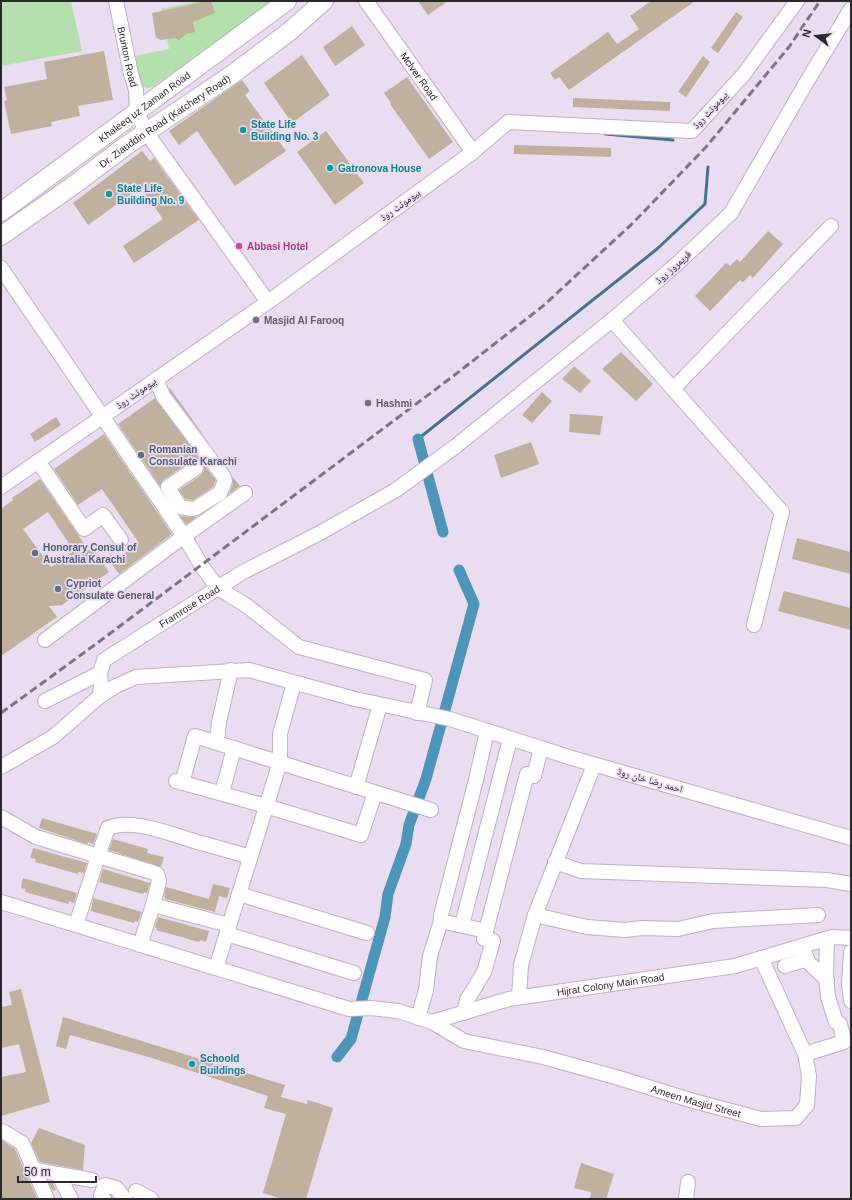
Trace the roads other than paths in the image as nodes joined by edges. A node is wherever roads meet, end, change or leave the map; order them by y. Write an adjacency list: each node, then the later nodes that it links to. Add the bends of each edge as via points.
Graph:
1 (116, 1): 7 (street, Brunton Road, via 136,90)
2 (287, 1): 7 (main road, Khaleeq uz Zaman Road)
3 (324, 1): 8 (main road, Dr. Ziauddin Road (Katchery Road), via 290,31 230,76)
4 (366, 1): 9 (street, Mclver Road)
5 (797, 1): 9 (street, بیومونٹ روڈ, via 744,74 692,131 508,122)
6 (851, 9): 15 (street, فریمروز روڈ, via 731,213)
7 (137, 112): 8 (street); 10 (main road, Khaleeq uz Zaman Road)
8 (146, 132): 12 (main road, Dr. Ziauddin Road (Katchery Road)); 14 (street)
9 (473, 152): 14 (street, بیومونٹ روڈ)
10 (1, 212)
11 (831, 226): 17 (street)
12 (1, 236)
13 (1, 268): 18 (street)
14 (268, 302): 16 (street, بیومونٹ روڈ)
15 (612, 320): 17 (street); 20 (street, فریمروز روڈ)
16 (156, 379): 18 (street, بیومونٹ روڈ); 21 (street, via 163,396 225,481 220,493 196,508 186,509 180,507 168,487)
17 (673, 389): 27 (street, via 782,512)
18 (102, 416): 19 (street, بیومونٹ روڈ); 24 (street)
19 (38, 461): 22 (street, بیومونٹ روڈ); 25 (street, via 84,529 103,514)
20 (428, 466): 26 (street, Framrose Road, via 396,490)
21 (196, 468)
22 (1, 487)
23 (245, 494): 24 (street)
24 (184, 536): 26 (street); 28 (street)
25 (121, 540)
26 (218, 588): 30 (street, Framrose Road, via 104,660); 35 (street, via 247,606 299,647 425,680)
27 (754, 625)
28 (45, 640)
29 (231, 670): 31 (street, احمد رضا خان روڈ, via 249,670); 32 (street, احمد رضا خان روڈ, via 136,677 114,686); 38 (street)
30 (100, 673): 32 (street); 33 (street)
31 (294, 683): 34 (street, احمد رضا خان روڈ); 41 (street, via 280,734)
32 (100, 696): 43 (street, via 53,737)
33 (45, 701)
34 (380, 705): 35 (street, احمد رضا خان روڈ); 44 (street)
35 (417, 713): 36 (street, احمد رضا خان روڈ, via 450,719)
36 (487, 731): 37 (street, احمد رضا خان روڈ); 60 (street)
37 (510, 739): 40 (street, احمد رضا خان روڈ); 62 (street)
38 (216, 742): 39 (street); 46 (street, via 195,736 179,782)
39 (234, 748): 41 (street); 46 (street)
40 (541, 748): 42 (street, احمد رضا خان روڈ); 64 (street, via 534,776 527,774)
41 (280, 762): 44 (street); 47 (street)
42 (594, 765): 50 (street, احمد رضا خان روڈ); 53 (street)
43 (1, 767)
44 (356, 787): 45 (street)
45 (375, 793): 47 (street, via 361,835); 48 (street)
46 (222, 794): 47 (street)
47 (266, 806): 52 (street)
48 (431, 810)
49 (1, 817): 51 (street, via 36,838)
50 (851, 838)
51 (98, 856): 52 (street, via 108,828 127,825 147,827); 57 (street, via 156,874 159,881); 61 (street)
52 (250, 857): 55 (street)
53 (555, 862): 54 (street, via 582,870 827,880); 58 (street)
54 (851, 884)
55 (239, 894): 63 (street); 65 (street)
56 (1, 902): 61 (street)
57 (153, 905): 63 (street); 68 (street)
58 (535, 915): 59 (street, via 587,927 625,930 678,929 713,921); 77 (street, via 521,965)
59 (818, 915)
60 (441, 921): 62 (street); 80 (street, via 430,956 426,990)
61 (76, 925): 68 (street)
62 (462, 925): 64 (street)
63 (228, 930): 74 (street); 75 (street)
64 (486, 930): 79 (street, via 484,939 493,941 490,954 484,972 467,1000)
65 (367, 933)
66 (851, 938): 67 (street, Hijrat Colony Main Road)
67 (827, 939): 69 (street, Hijrat Colony Main Road); 76 (street)
68 (140, 945): 74 (street)
69 (803, 946): 71 (street, Hijrat Colony Main Road); 72 (street)
70 (851, 952): 78 (street)
71 (761, 958): 77 (street, Hijrat Colony Main Road, via 735,966); 82 (street, Ameen Masjid Street)
72 (807, 960): 73 (street); 76 (street)
73 (785, 966)
74 (216, 968): 80 (street, via 349,1008 398,1011)
75 (354, 973)
76 (827, 980): 82 (street, via 828,997 836,1022 840,1024 844,1042)
77 (519, 997): 79 (street, Hijrat Colony Main Road)
78 (851, 1001)
79 (464, 1013): 81 (street, Hijrat Colony Main Road)
80 (418, 1018): 81 (street)
81 (432, 1022): 82 (street, Ameen Masjid Street, via 464,1041 543,1057 761,1119 796,1118 807,1105 809,1076)
82 (805, 1054)
83 (1, 1131): 84 (street, via 22,1143)
84 (33, 1169): 85 (street); 89 (street)
85 (58, 1174): 86 (street); 90 (street)
86 (92, 1180)
87 (688, 1182): 93 (street)
88 (131, 1195): 91 (street, via 105,1185 101,1196); 92 (street)
89 (47, 1199)
90 (71, 1199)
91 (104, 1199)
92 (151, 1199)
93 (686, 1199)

